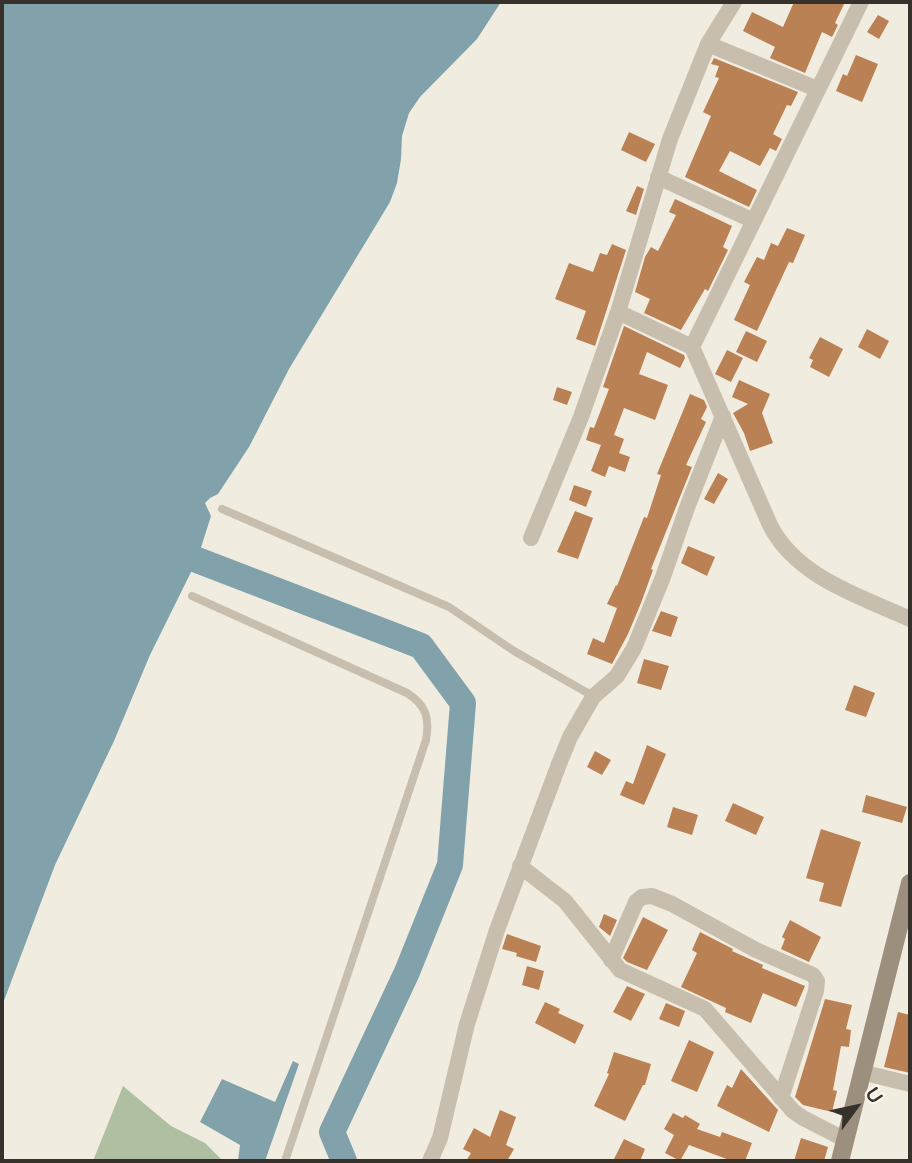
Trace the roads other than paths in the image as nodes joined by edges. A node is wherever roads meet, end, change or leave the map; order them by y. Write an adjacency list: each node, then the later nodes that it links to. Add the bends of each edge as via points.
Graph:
1 (734, 2): 3 (street)
2 (861, 2): 4 (street)
3 (708, 44): 4 (street); 5 (street)
4 (817, 89): 6 (street)
5 (657, 177): 6 (street); 7 (street)
6 (754, 222): 8 (street)
7 (618, 312): 8 (street); 11 (street)
8 (692, 347): 9 (street)
9 (723, 416): 13 (street, via 786,550 815,574); 14 (street, via 634,648 617,676)
10 (222, 509): 14 (lane, via 449,607)
11 (531, 538)
12 (192, 596): 22 (lane, via 407,693 422,704 428,717 426,740)
13 (910, 620)
14 (593, 696): 15 (street, via 570,737)
15 (520, 866): 17 (street, via 565,901); 23 (street, via 467,1024 440,1138)
16 (910, 883): 18 (main road)
17 (611, 960): 20 (street, via 627,974 705,1009); 20 (street, via 636,902 652,896 813,975 816,991)
18 (861, 1072): 19 (street); 21 (main road)
19 (910, 1084)
20 (781, 1098): 21 (street, via 803,1118)
21 (845, 1139): 24 (main road)
22 (285, 1161)
23 (430, 1161)
24 (840, 1161)

